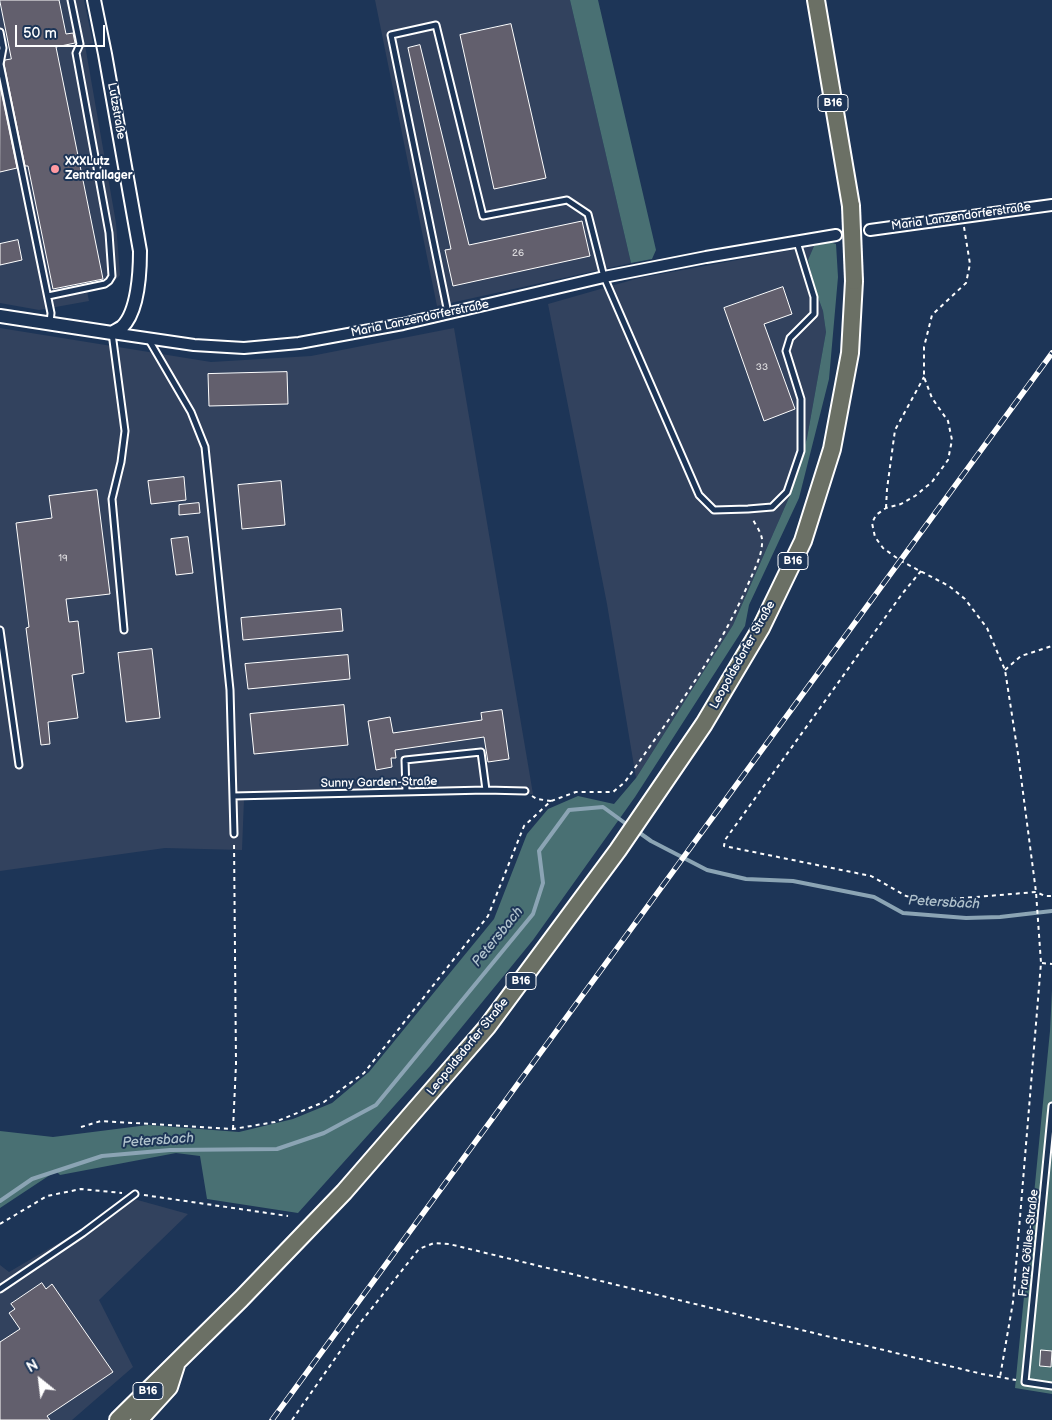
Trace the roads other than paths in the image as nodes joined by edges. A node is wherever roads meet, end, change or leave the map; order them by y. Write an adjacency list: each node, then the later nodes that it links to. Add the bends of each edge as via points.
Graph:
1 (71, 0): 10 (lane, via 80,44 76,53 110,233 112,276 105,284)
2 (94, 0): 14 (street, Lutzstraße, via 140,251 135,299 128,319)
3 (816, 0): 27 (main road, Leopoldsdorfer Straße / B16, bridge, via 850,206 854,280 850,354 832,449 803,542 761,628 704,724 618,850 487,1027 344,1192)
4 (0, 32): 10 (lane, via 4,48 0,64)
5 (1052, 205): 6 (street, Maria Lanzendorferstraße)
6 (870, 230)
7 (836, 235): 8 (street, Maria Lanzendorferstraße)
8 (797, 241): 9 (street, Maria Lanzendorferstraße); 9 (lane, via 814,297 814,314 790,338 786,351 802,399 801,450 787,492 772,507 714,510 698,495)
9 (604, 277): 11 (street, Maria Lanzendorferstraße); 11 (lane, via 588,214 567,200 483,216 436,25 391,35)
10 (47, 294): 13 (lane)
11 (448, 314): 15 (street, Maria Lanzendorferstraße, via 354,334 244,348)
12 (0, 316): 13 (street, Maria Lanzendorferstraße)
13 (50, 325): 14 (street, Maria Lanzendorferstraße)
14 (112, 333): 15 (street, Maria Lanzendorferstraße); 17 (lane, via 125,431 112,499)
15 (149, 339): 22 (lane, via 191,412 205,446 230,690)
16 (0, 630): 18 (lane)
17 (124, 630)
18 (19, 765)
19 (486, 790): 20 (lane, Sunny Garden-Straße); 21 (lane, Sunny Garden-Straße); 21 (lane, via 481,752 404,760)
20 (525, 791)
21 (406, 792): 22 (lane, Sunny Garden-Straße)
22 (233, 796): 23 (lane)
23 (234, 834)
24 (1052, 1106): 28 (lane, Franz Gölles-Straße, via 1025,1382)
25 (135, 1194): 26 (lane)
26 (0, 1289)
27 (177, 1363): 29 (main road, B16); 30 (main road, via 169,1387)
28 (1052, 1386)
29 (118, 1420)
30 (139, 1420)

